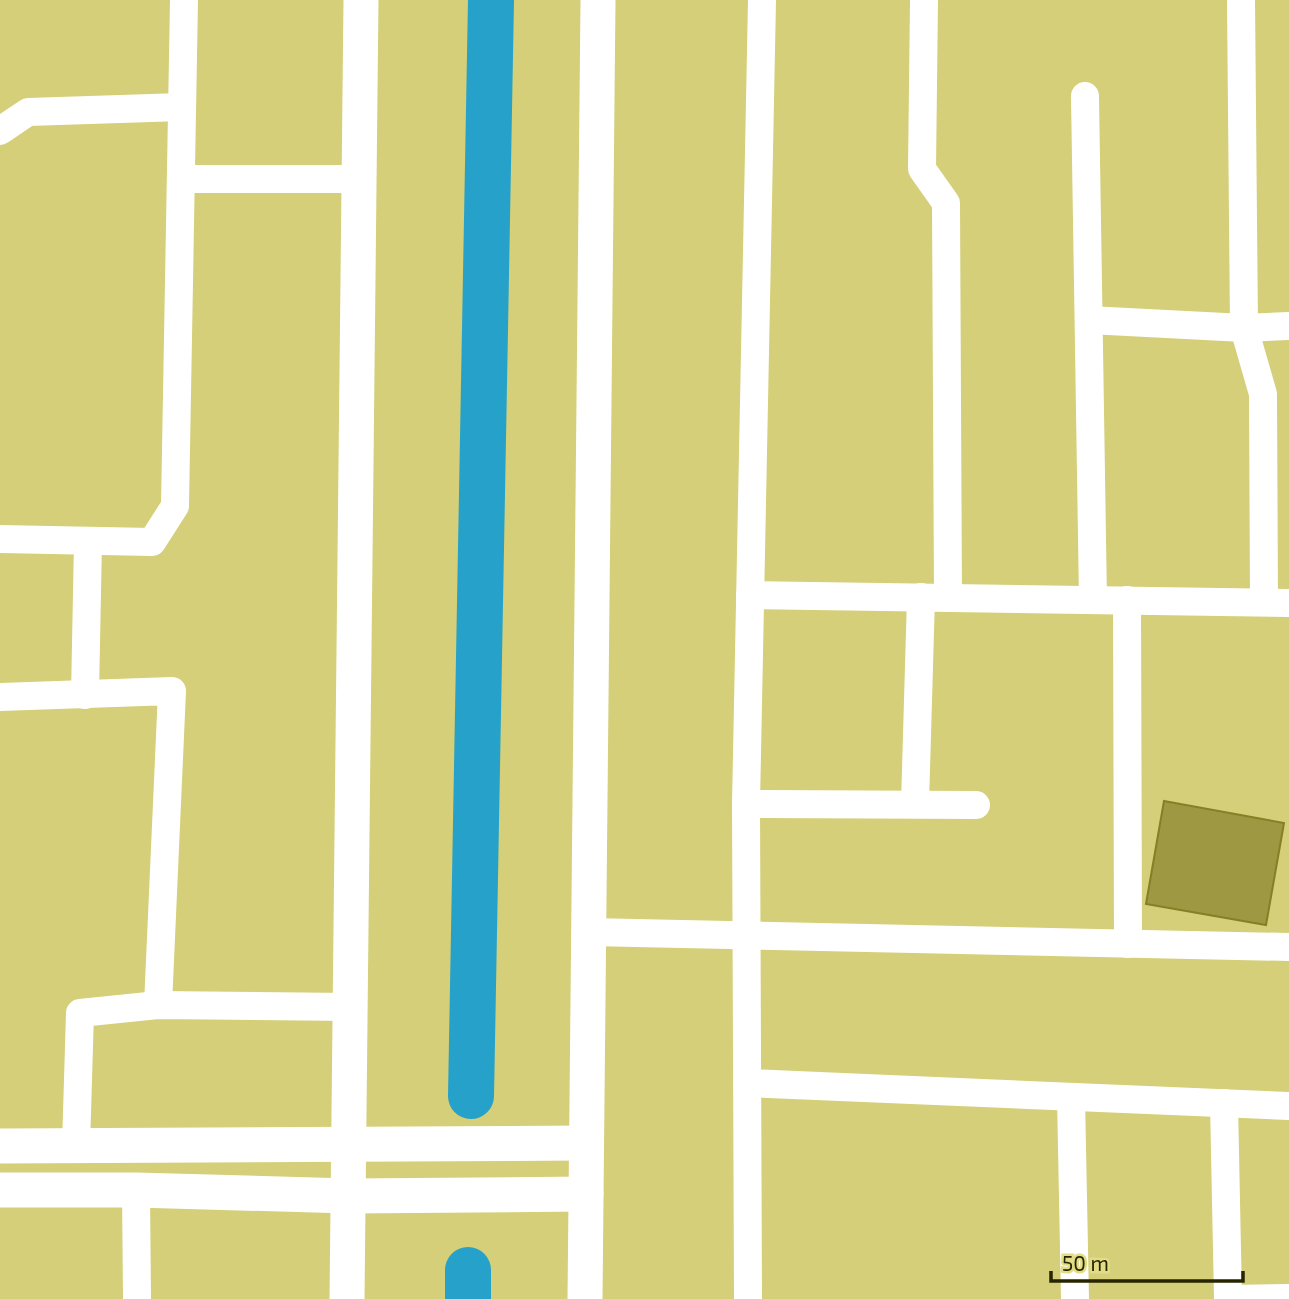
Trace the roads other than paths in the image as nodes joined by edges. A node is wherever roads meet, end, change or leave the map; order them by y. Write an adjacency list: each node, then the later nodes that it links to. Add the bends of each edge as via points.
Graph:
1 (184, 0): 8 (street)
2 (361, 0): 11 (street)
3 (598, 0): 27 (street)
4 (762, 0): 17 (street)
5 (924, 0): 18 (street, via 922,169 946,203)
6 (1241, 0): 14 (street)
7 (1085, 96): 12 (street)
8 (182, 107): 9 (street, via 28,112); 10 (street)
9 (0, 131)
10 (181, 179): 11 (street); 16 (street, via 176,506 152,542)
11 (359, 179): 32 (street)
12 (1089, 320): 14 (street); 19 (street)
13 (1289, 326): 14 (street)
14 (1244, 328): 21 (street, via 1264,394)
15 (0, 539): 16 (street)
16 (88, 541): 22 (street)
17 (750, 595): 18 (street); 24 (street)
18 (934, 597): 19 (street); 25 (street)
19 (1093, 600): 20 (street)
20 (1127, 600): 21 (street); 29 (street)
21 (1276, 603)
22 (85, 695): 23 (street); 31 (street, via 172,691)
23 (0, 697)
24 (746, 804): 25 (street); 28 (street)
25 (915, 804): 26 (street)
26 (976, 805)
27 (589, 932): 28 (street); 38 (street)
28 (746, 937): 29 (street); 33 (street)
29 (1128, 944): 30 (street)
30 (1289, 947)
31 (158, 1005): 32 (street); 40 (street, via 80,1013)
32 (351, 1007): 37 (street)
33 (747, 1083): 34 (street); 49 (street)
34 (1071, 1097): 35 (street); 50 (street)
35 (1224, 1103): 36 (street); 51 (street)
36 (1289, 1106)
37 (350, 1142): 38 (street); 40 (street); 44 (street)
38 (586, 1143): 43 (street)
39 (0, 1146): 40 (street)
40 (76, 1146)
41 (0, 1190): 42 (street)
42 (136, 1190): 44 (street); 46 (street)
43 (586, 1194): 44 (street); 48 (street)
44 (349, 1196): 47 (street)
45 (1289, 1298): 51 (street)
46 (137, 1299)
47 (347, 1299)
48 (585, 1299)
49 (748, 1299)
50 (1074, 1299)
51 (1228, 1299)

